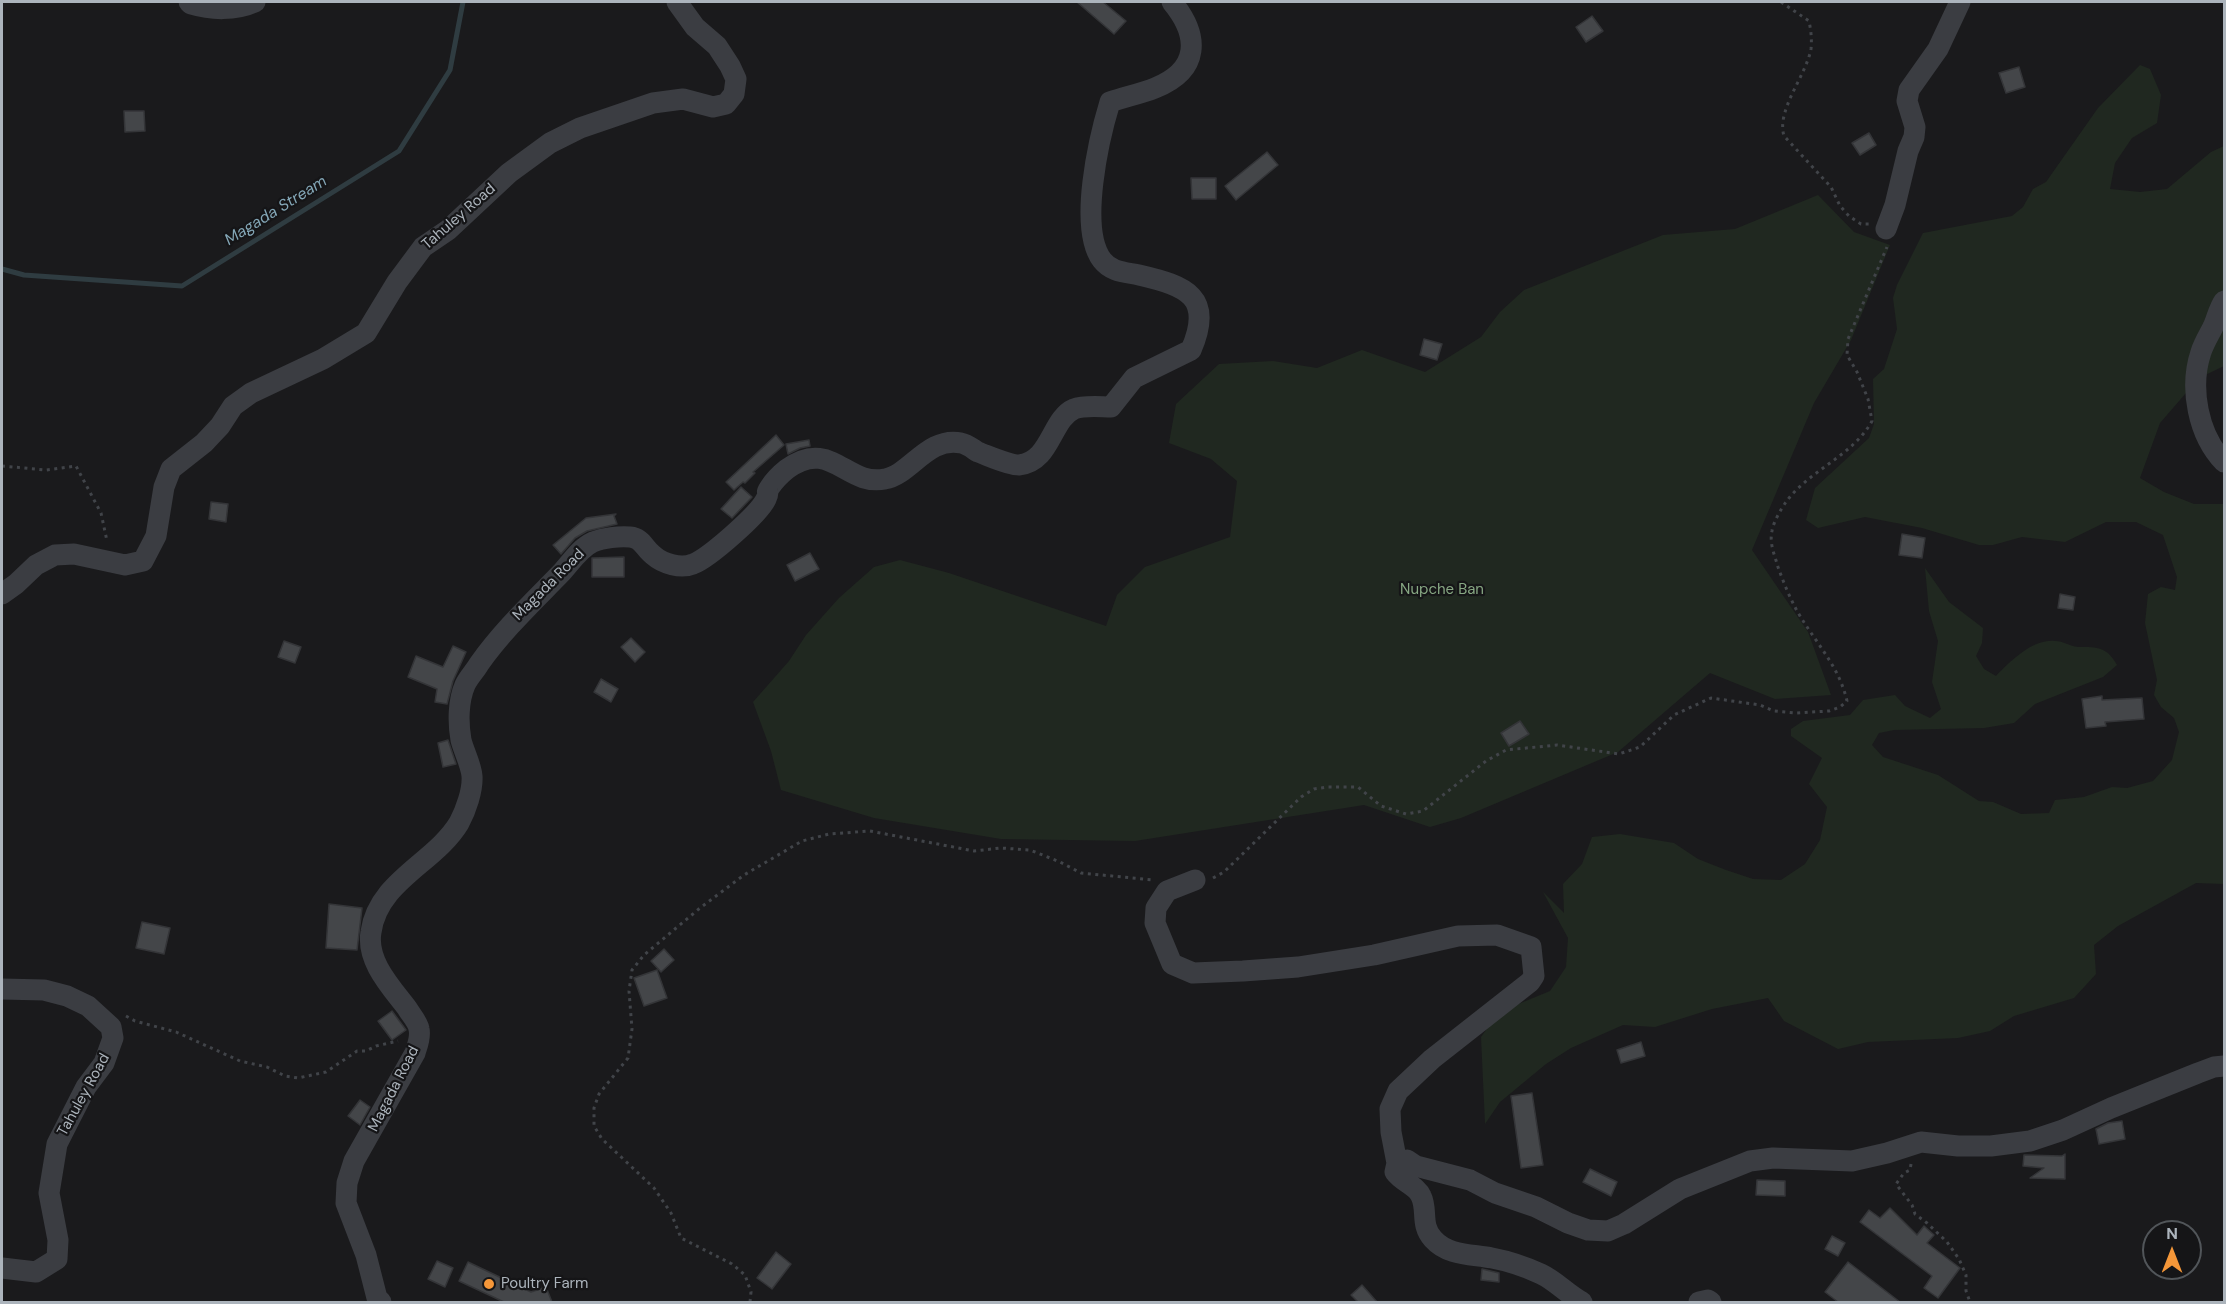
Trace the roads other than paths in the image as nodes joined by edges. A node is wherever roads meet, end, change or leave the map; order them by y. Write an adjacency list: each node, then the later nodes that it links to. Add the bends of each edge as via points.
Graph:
1 (189, 2): 2 (street, via 217,8)
2 (255, 2)
3 (677, 2): 9 (street, Tahuley Road, via 730,66 736,79 734,94 726,104 713,107 683,99 653,103 580,128 550,143 509,173 423,248 366,333 323,359 251,393 233,406 204,443 171,469 156,536 143,561 126,565 74,554 55,555 36,565)
4 (1172, 2): 15 (street, Magada Road, via 1184,17 1192,49 1185,68 1169,80 1110,102 1095,162 1092,223 1095,248 1102,261 1116,271 1169,284 1192,296 1200,309 1199,331 1191,350 1134,378 1111,407 1075,409 1064,417 1045,450 1030,462 1017,465 962,443 945,444 918,456 903,471 885,479 861,478 831,460 817,458 787,469 769,488 766,499 752,516 706,558 690,566 673,566 653,556 643,542 633,537 592,542 510,624 465,685 459,721 472,777 469,798 460,821 445,842 394,886 376,913 370,934 373,957 419,1026 415,1053 354,1161 347,1183 346,1203)
5 (1960, 2): 6 (street, via 1938,49 1909,90 1907,101 1914,137)
6 (1886, 229)
7 (2224, 301): 8 (street, via 2201,350 2196,384 2206,438)
8 (2224, 462)
9 (2, 594)
10 (1195, 880): 13 (street, via 1167,891 1156,909 1155,923 1172,964 1193,973 1334,962 1458,936 1497,935 1531,947 1534,976 1530,982 1432,1059 1398,1091 1390,1109 1390,1132)
11 (2, 989): 14 (street, Tahuley Road, via 44,990 67,996 88,1006 111,1027 113,1038 104,1063 86,1087 57,1144 49,1193 58,1240 57,1259 36,1272)
12 (2224, 1066): 13 (street, via 2030,1141 1991,1146 1921,1142 1851,1161 1750,1161 1680,1189 1608,1231 1568,1223 1456,1175 1407,1160)
13 (1397, 1162): 16 (street, via 1395,1172 1419,1191 1424,1225 1441,1246 1540,1273)
14 (2, 1268)
15 (381, 1302)
16 (1582, 1302)
17 (1699, 1302): 18 (street)
18 (1711, 1302)

